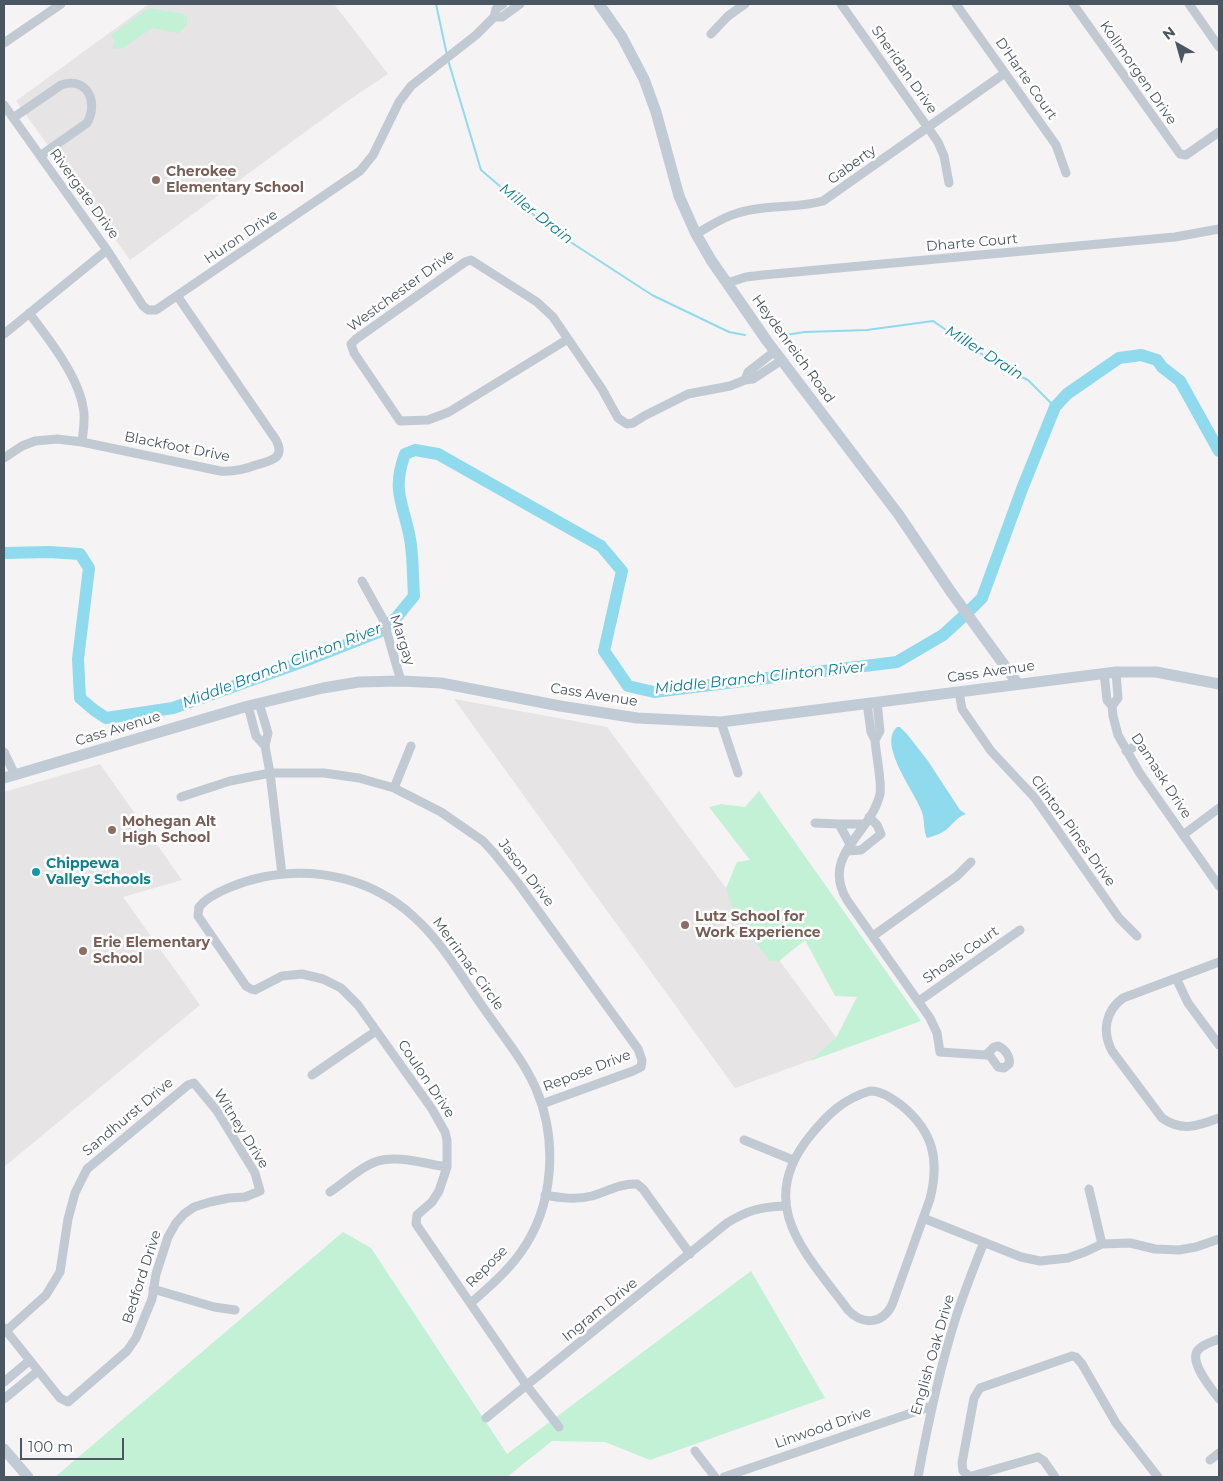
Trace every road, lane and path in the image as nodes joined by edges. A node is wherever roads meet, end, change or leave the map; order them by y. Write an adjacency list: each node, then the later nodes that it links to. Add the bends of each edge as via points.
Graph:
1 (62, 4): 12 (street)
2 (503, 4): 10 (street, Huron Drive, via 496,9)
3 (520, 4): 10 (street, Huron Drive, via 502,17)
4 (599, 4): 23 (main road, Heydenreich Road, via 622,37 648,90 679,196)
5 (745, 4): 11 (street)
6 (841, 4): 17 (street, Sheridan Drive)
7 (956, 4): 14 (street, D'Harte Court)
8 (1073, 4): 18 (street, Kollmorgen Drive, via 1182,156)
9 (1189, 4): 13 (street)
10 (494, 17): 26 (street, Huron Drive, via 476,35 418,79 399,102 378,146 360,171)
11 (711, 34)
12 (4, 43)
13 (1218, 44)
14 (1005, 72): 17 (street, Gaberty); 20 (street, D'Harte Court, via 1056,145)
15 (4, 105): 16 (street, Rivergate Drive)
16 (13, 118): 19 (street, Rivergate Drive); 19 (street, via 66,83 79,85 89,93 92,106 87,123)
17 (928, 127): 21 (street, Sheridan Drive, via 943,152); 23 (street, Gaberty, via 823,201 738,212)
18 (1219, 132)
19 (40, 156): 24 (street, Rivergate Drive)
20 (1066, 174)
21 (949, 184)
22 (1219, 229): 25 (street, Dharte Court, via 1165,238 763,275)
23 (696, 234): 25 (main road, Heydenreich Road)
24 (108, 250): 27 (street, Rivergate Drive); 28 (street)
25 (727, 283): 31 (main road, Heydenreich Road)
26 (178, 296): 27 (street, Huron Drive, via 156,310 145,308); 35 (street, Blackfoot Drive, via 276,440 279,446 276,458 232,472)
27 (140, 300)
28 (29, 314): 29 (street); 35 (street, via 53,346 78,390 84,408)
29 (4, 334)
30 (568, 339): 30 (street, Westchester Drive, via 537,302 471,260 352,344 354,353 400,421 406,422 428,420 449,412); 34 (street, Westchester Drive, via 623,423 633,423 688,394)
31 (778, 356): 32 (street); 33 (street, Westchester Drive); 40 (main road, Heydenreich Road, via 899,515)
32 (759, 364): 33 (street); 34 (street, via 748,372)
33 (765, 372): 34 (street, Westchester Drive)
34 (745, 380)
35 (82, 442): 36 (street, Blackfoot Drive, via 57,438 35,441)
36 (4, 458)
37 (362, 581): 39 (street, Margay, via 383,619)
38 (1110, 672): 40 (main road, Cass Avenue); 41 (main road, Cass Avenue, via 1156,672); 48 (street, Damask Drive, via 1107,700 1112,706)
39 (401, 681): 44 (main road, Cass Avenue, via 342,684); 45 (main road, Cass Avenue, via 462,686 636,718)
40 (1018, 684): 42 (main road, Cass Avenue)
41 (1219, 684)
42 (959, 692): 43 (main road, Cass Avenue); 67 (street, Clinton Pines Drive, via 962,709 991,751 1035,798 1119,918)
43 (872, 703): 45 (main road, Cass Avenue); 56 (street, via 871,732 875,740 880,788 876,805)
44 (254, 704): 51 (street, via 256,736 265,746); 52 (main road, Cass Avenue)
45 (721, 722): 50 (street)
46 (1140, 744): 48 (street)
47 (411, 746): 53 (street)
48 (1126, 751): 59 (street, Damask Drive)
49 (4, 752): 52 (street)
50 (738, 773)
51 (270, 774): 53 (street, Jason Drive, via 338,774); 54 (street, Jason Drive, via 230,781); 62 (street)
52 (9, 776)
53 (394, 788): 74 (street, Jason Drive, via 441,812 483,841 494,853 638,1049)
54 (180, 797)
55 (1219, 808): 59 (street)
56 (867, 820): 58 (street); 60 (street); 60 (street, via 877,825 881,834 861,850)
57 (815, 823): 58 (street)
58 (839, 824): 60 (street)
59 (1183, 835): 63 (street, Damask Drive)
60 (849, 849): 66 (street, via 838,871 841,888)
61 (971, 862): 66 (street, via 957,876)
62 (282, 874): 64 (street, Merrimac Circle, via 254,879 216,894 202,904); 77 (street, Merrimac Circle, via 326,874 352,880 414,916 440,946 520,1060)
63 (1219, 886)
64 (198, 912): 71 (street, Coulon Drive, via 200,920 250,989 255,990 289,975 302,974 323,979 349,994)
65 (1020, 930): 70 (street, Shoals Court)
66 (873, 936): 70 (street)
67 (1137, 936)
68 (1219, 962): 69 (street)
69 (1176, 978): 72 (street, via 1188,1002); 78 (street, via 1118,1002 1109,1014 1106,1032 1112,1050 1160,1116 1175,1125 1192,1127)
70 (919, 1002): 73 (street, via 935,1028 940,1052)
71 (376, 1031): 75 (street); 81 (street, Coulon Drive, via 441,1123 447,1140)
72 (1219, 1045)
73 (988, 1053)
74 (642, 1064): 77 (street, Repose Drive, via 633,1072)
75 (312, 1075)
76 (194, 1083): 83 (street, Witney Drive, via 217,1111 256,1173); 95 (street, Sandhurst Drive, via 87,1169 75,1193 60,1272 46,1295)
77 (542, 1104): 85 (street, Merrimac Circle, via 550,1144)
78 (1219, 1118)
79 (744, 1140): 80 (street)
80 (794, 1160): 86 (street, via 787,1182); 87 (street, via 816,1128 839,1105 870,1092 883,1093 918,1122 933,1150 934,1183)
81 (447, 1167): 84 (street, via 386,1159 373,1163); 93 (street, Coulon Drive, via 439,1191 417,1215 416,1224)
82 (1089, 1189): 90 (street)
83 (260, 1191): 92 (street, Bedford Drive, via 245,1197 210,1202 184,1214 168,1237)
84 (330, 1192)
85 (545, 1195): 91 (street, via 582,1198 637,1184); 93 (street, Repose, via 533,1232 521,1253 506,1272)
86 (785, 1206): 87 (street, via 801,1245 848,1310 857,1318 870,1322 890,1309); 91 (street, Ingram Drive, via 742,1213)
87 (923, 1218): 89 (street)
88 (1219, 1239): 90 (street, via 1188,1249 1171,1250 1130,1243)
89 (984, 1242): 90 (street, via 1027,1259 1046,1262 1068,1258); 103 (street, English Oak Drive, via 956,1317)
90 (1102, 1244)
91 (690, 1254): 100 (street, Ingram Drive)
92 (154, 1290): 94 (street); 98 (street, Bedford Drive, via 142,1326 127,1351 68,1402 60,1398)
93 (470, 1303): 100 (street, Coulon Drive)
94 (234, 1310)
95 (5, 1330): 97 (street)
96 (1219, 1339): 102 (street, via 1202,1346 1196,1354 1198,1368)
97 (29, 1361): 98 (street); 99 (street)
98 (38, 1371): 101 (street)
99 (4, 1382)
100 (527, 1386): 104 (street, Ingram Drive); 105 (street, Coulon Drive)
101 (4, 1399)
102 (1219, 1399)
103 (932, 1406): 112 (street, Linwood Drive); 113 (street, English Oak Drive)
104 (486, 1418)
105 (559, 1427)
106 (4, 1448): 110 (main road)
107 (695, 1451): 111 (street)
108 (1219, 1454): 109 (street)
109 (1210, 1460)
110 (28, 1477)
111 (715, 1477)
112 (724, 1477)
113 (918, 1477)
114 (1056, 1477): 115 (street, via 1038,1458 969,1476 963,1471 962,1463 974,1398 980,1388 1067,1357 1076,1357 1082,1364 1116,1423)
115 (1158, 1477)

